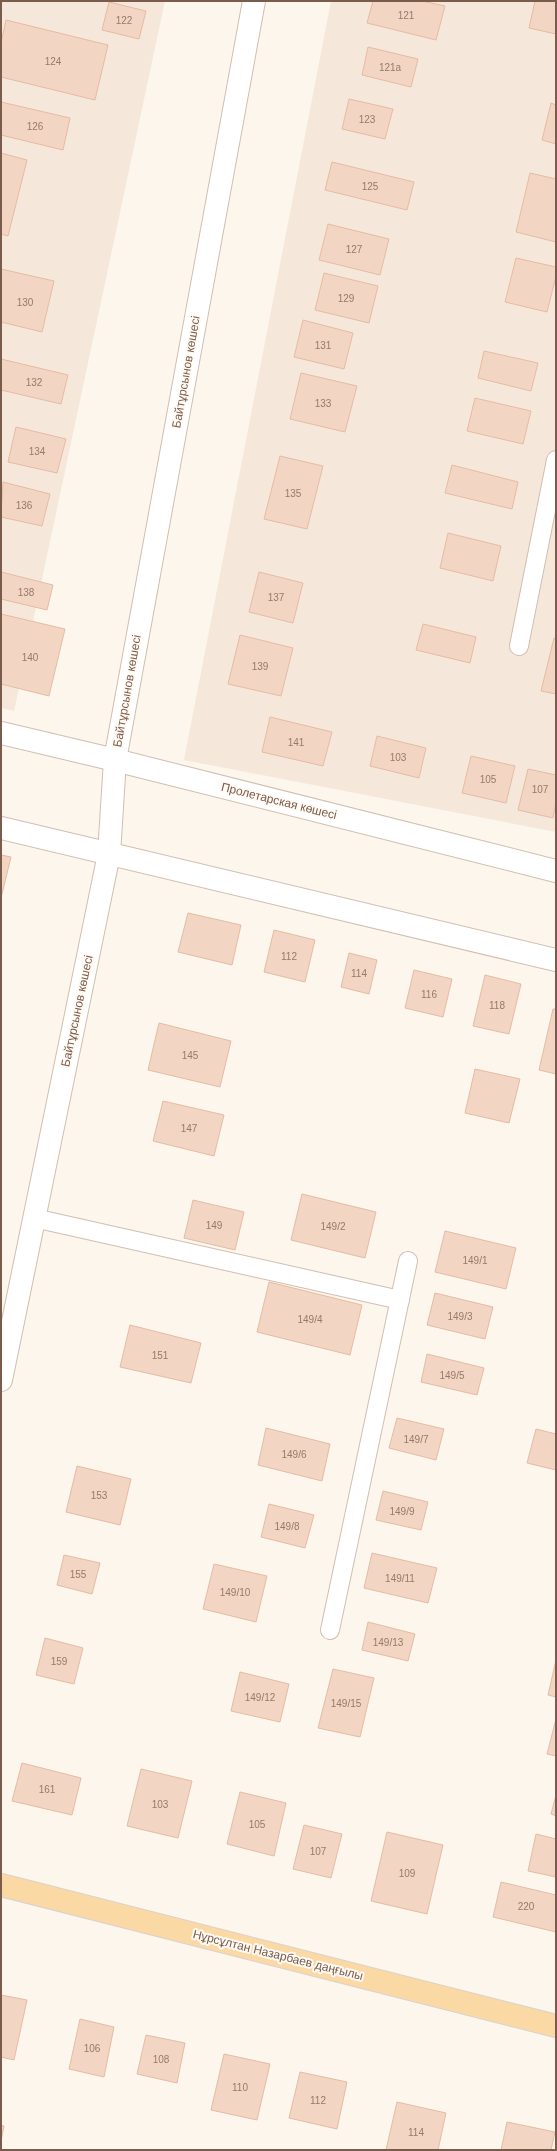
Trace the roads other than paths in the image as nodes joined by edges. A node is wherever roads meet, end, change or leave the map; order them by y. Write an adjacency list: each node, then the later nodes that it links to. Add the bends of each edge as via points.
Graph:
1 (254, 1): 5 (street, Байтұрсынов көшесі)
2 (556, 460): 3 (lane)
3 (519, 646)
4 (1, 733): 5 (street, Пролетарская көшесі)
5 (115, 760): 7 (street, Байтұрсынов көшесі); 8 (street, Пролетарская көшесі)
6 (1, 828): 7 (street)
7 (109, 854): 9 (street); 10 (street, Байтұрсынов көшесі)
8 (556, 871)
9 (556, 960)
10 (34, 1218): 12 (lane); 13 (street, Байтұрсынов көшесі)
11 (408, 1261): 12 (lane)
12 (400, 1300): 14 (lane)
13 (1, 1380)
14 (330, 1630)
15 (1, 1885): 16 (main road, Нұрсұлтан Назарбаев даңғылы)
16 (556, 2026)

